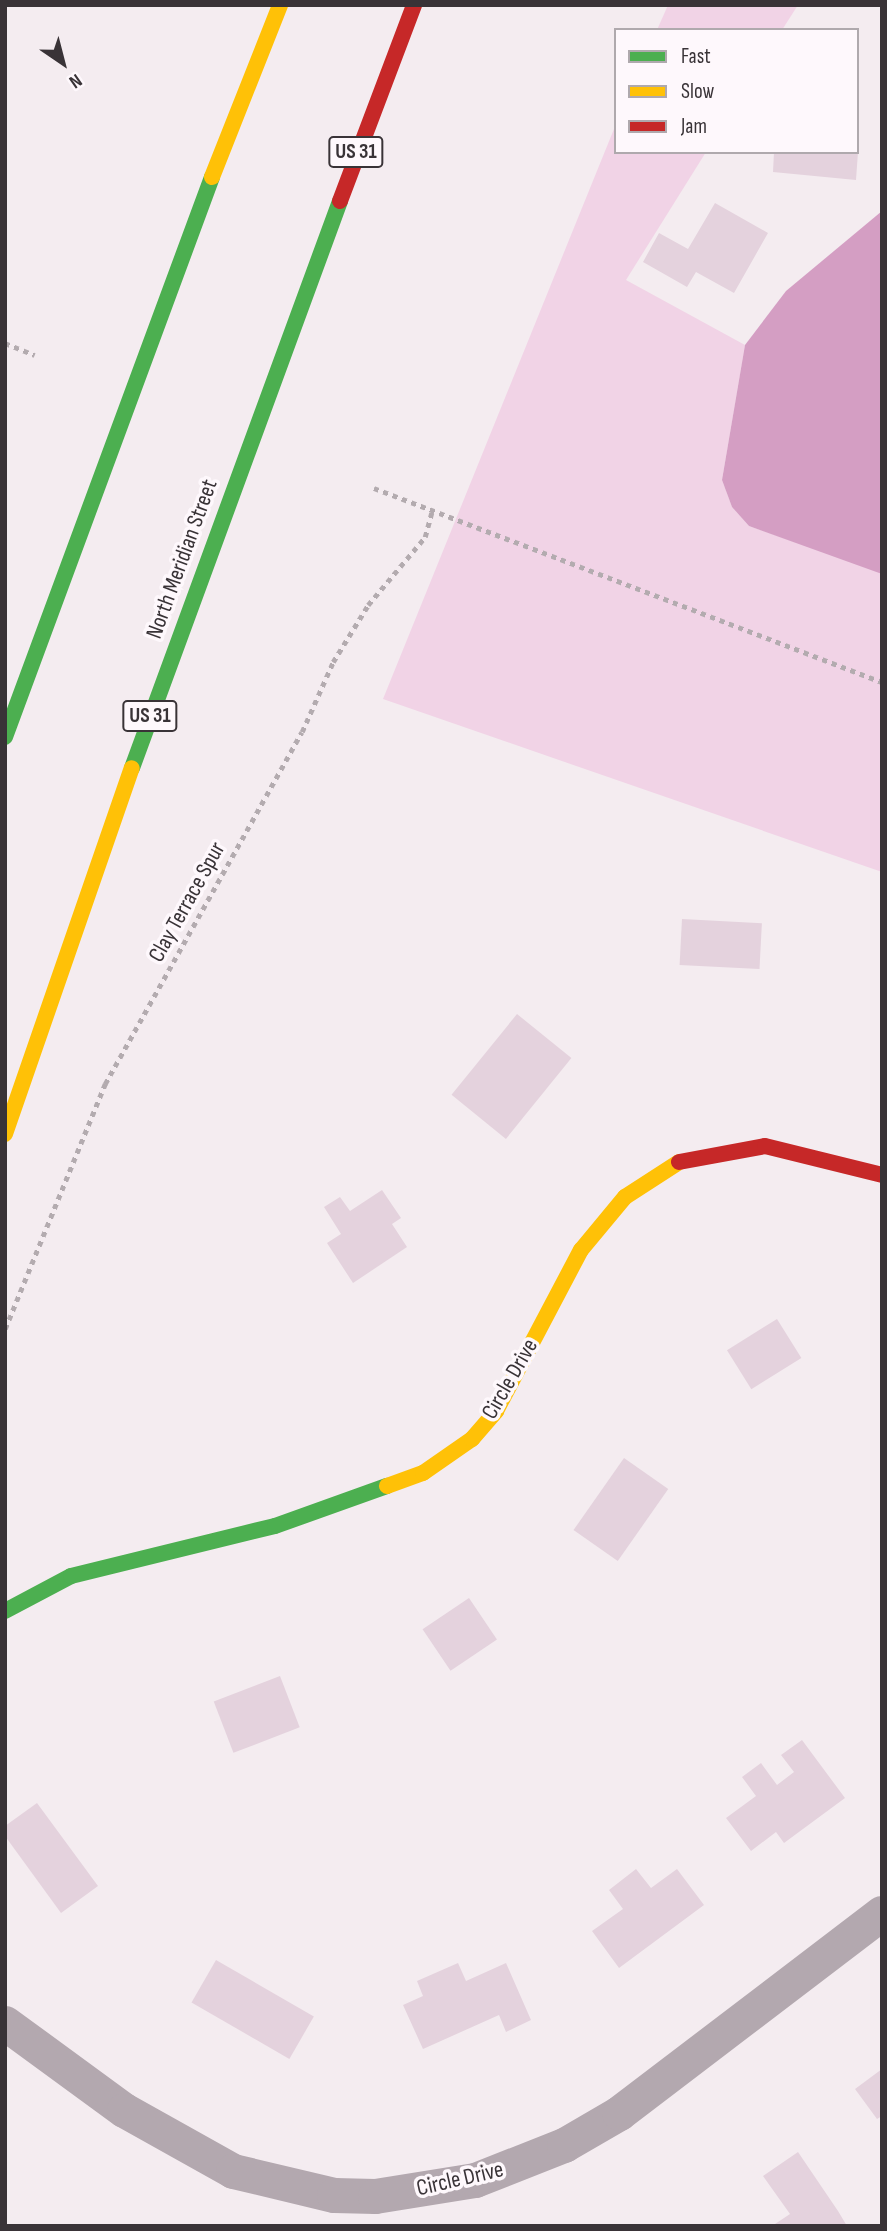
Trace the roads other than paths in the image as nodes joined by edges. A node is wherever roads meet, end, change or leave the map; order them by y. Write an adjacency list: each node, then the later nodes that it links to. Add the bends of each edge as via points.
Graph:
1 (280, 5): 3 (main road, via 163,303)
2 (414, 5): 4 (main road, North Meridian Street / US 31, via 197,580)
3 (5, 737)
4 (5, 1134)
5 (882, 1175): 6 (main road, Circle Drive, via 765,1146 680,1161 625,1197 581,1250 496,1410 471,1439 423,1473 275,1526 71,1576)
6 (5, 1611)
7 (882, 1913): 8 (street, Circle Drive, via 619,2113 564,2145 475,2180 376,2196 298,2188 233,2171 124,2110)
8 (5, 2024)

